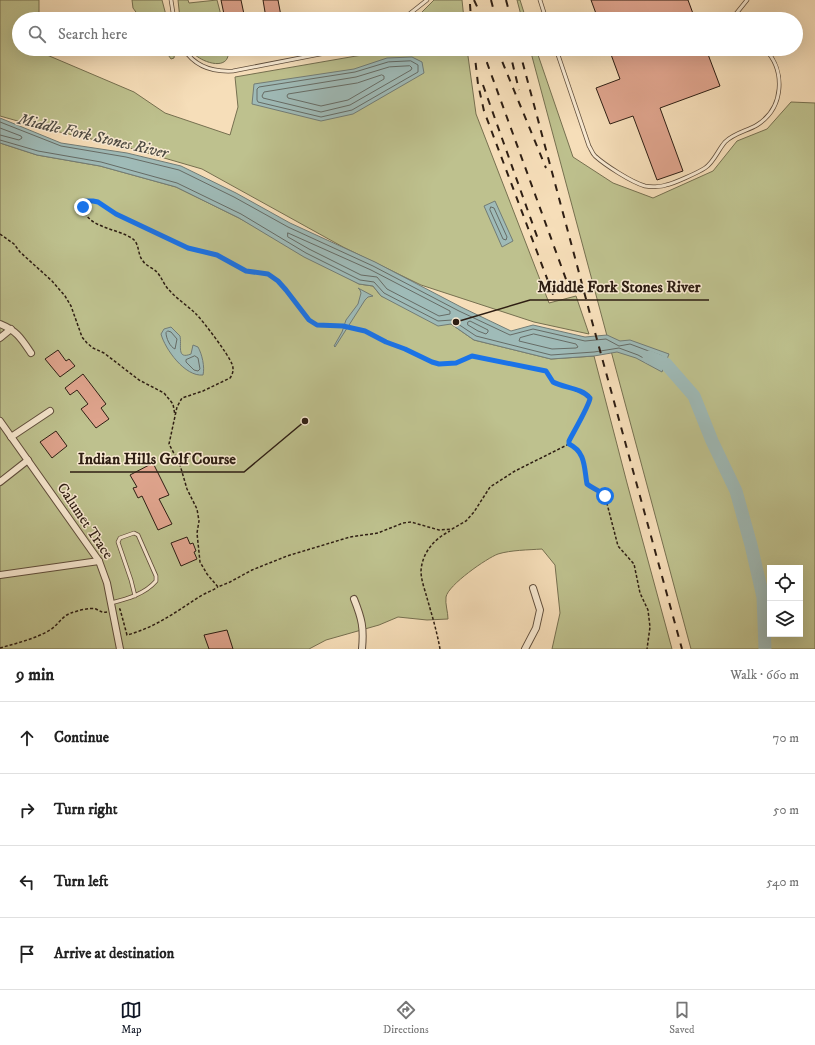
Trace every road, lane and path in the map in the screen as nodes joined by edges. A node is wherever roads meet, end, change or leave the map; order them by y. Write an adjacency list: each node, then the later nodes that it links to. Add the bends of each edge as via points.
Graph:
1 (171, 0): 5 (lane)
2 (427, 0): 6 (lane)
3 (540, 0): 7 (lane)
4 (747, 0): 8 (lane)
5 (173, 12)
6 (412, 12)
7 (544, 12)
8 (737, 12)
9 (190, 56): 10 (lane, via 195,62 214,70 233,71)
10 (310, 56)
11 (558, 56): 12 (lane, via 594,155 617,172 645,186 665,186 705,168 726,142 757,125 770,114 780,92)
12 (771, 56)
13 (0, 234): 19 (path, via 14,244 65,296 87,343 139,380 164,393 173,404)
14 (0, 324): 15 (street)
15 (11, 329): 16 (street); 17 (street, via 19,335)
16 (0, 338)
17 (31, 353)
18 (50, 411): 21 (street)
19 (175, 418): 22 (path, via 182,398 230,378 233,371 232,363 200,319 171,292 158,274 142,261 137,244 120,232 90,219 84,210 83,204 86,201 98,202 123,218 188,248 217,255 246,271 268,274 278,281 303,314 317,325 343,326 365,331 439,364 456,363 472,356 546,371 553,382 590,398 590,403 582,414); 28 (path, via 169,444 197,509 200,562)
20 (0, 421): 21 (street, Calumet Trace)
21 (11, 437): 23 (street, Calumet Trace)
22 (569, 444): 25 (path, via 515,471 490,487 466,521); 40 (path, via 579,450 582,456 587,484 600,490 605,496 618,546 634,564 640,593 648,610 650,627)
23 (28, 460): 24 (street); 26 (street, Calumet Trace)
24 (0, 482)
25 (452, 529): 28 (path, via 439,530 412,522 403,523 287,556); 38 (path, via 432,544 421,572)
26 (99, 561): 27 (street); 32 (street, Calumet Trace)
27 (0, 575)
28 (218, 587): 33 (path, via 157,624 127,635)
29 (533, 588): 39 (street, via 540,610 536,628)
30 (135, 596): 30 (lane, via 151,587 156,581 156,576 138,535 134,533 120,538 118,542); 32 (lane)
31 (354, 599): 37 (street, via 362,617)
32 (111, 603): 36 (street, Calumet Trace)
33 (118, 609)
34 (106, 612): 35 (path, via 94,608 72,613 43,634)
35 (0, 648)
36 (120, 649)
37 (362, 649)
38 (440, 649)
39 (525, 649)
40 (647, 649)

